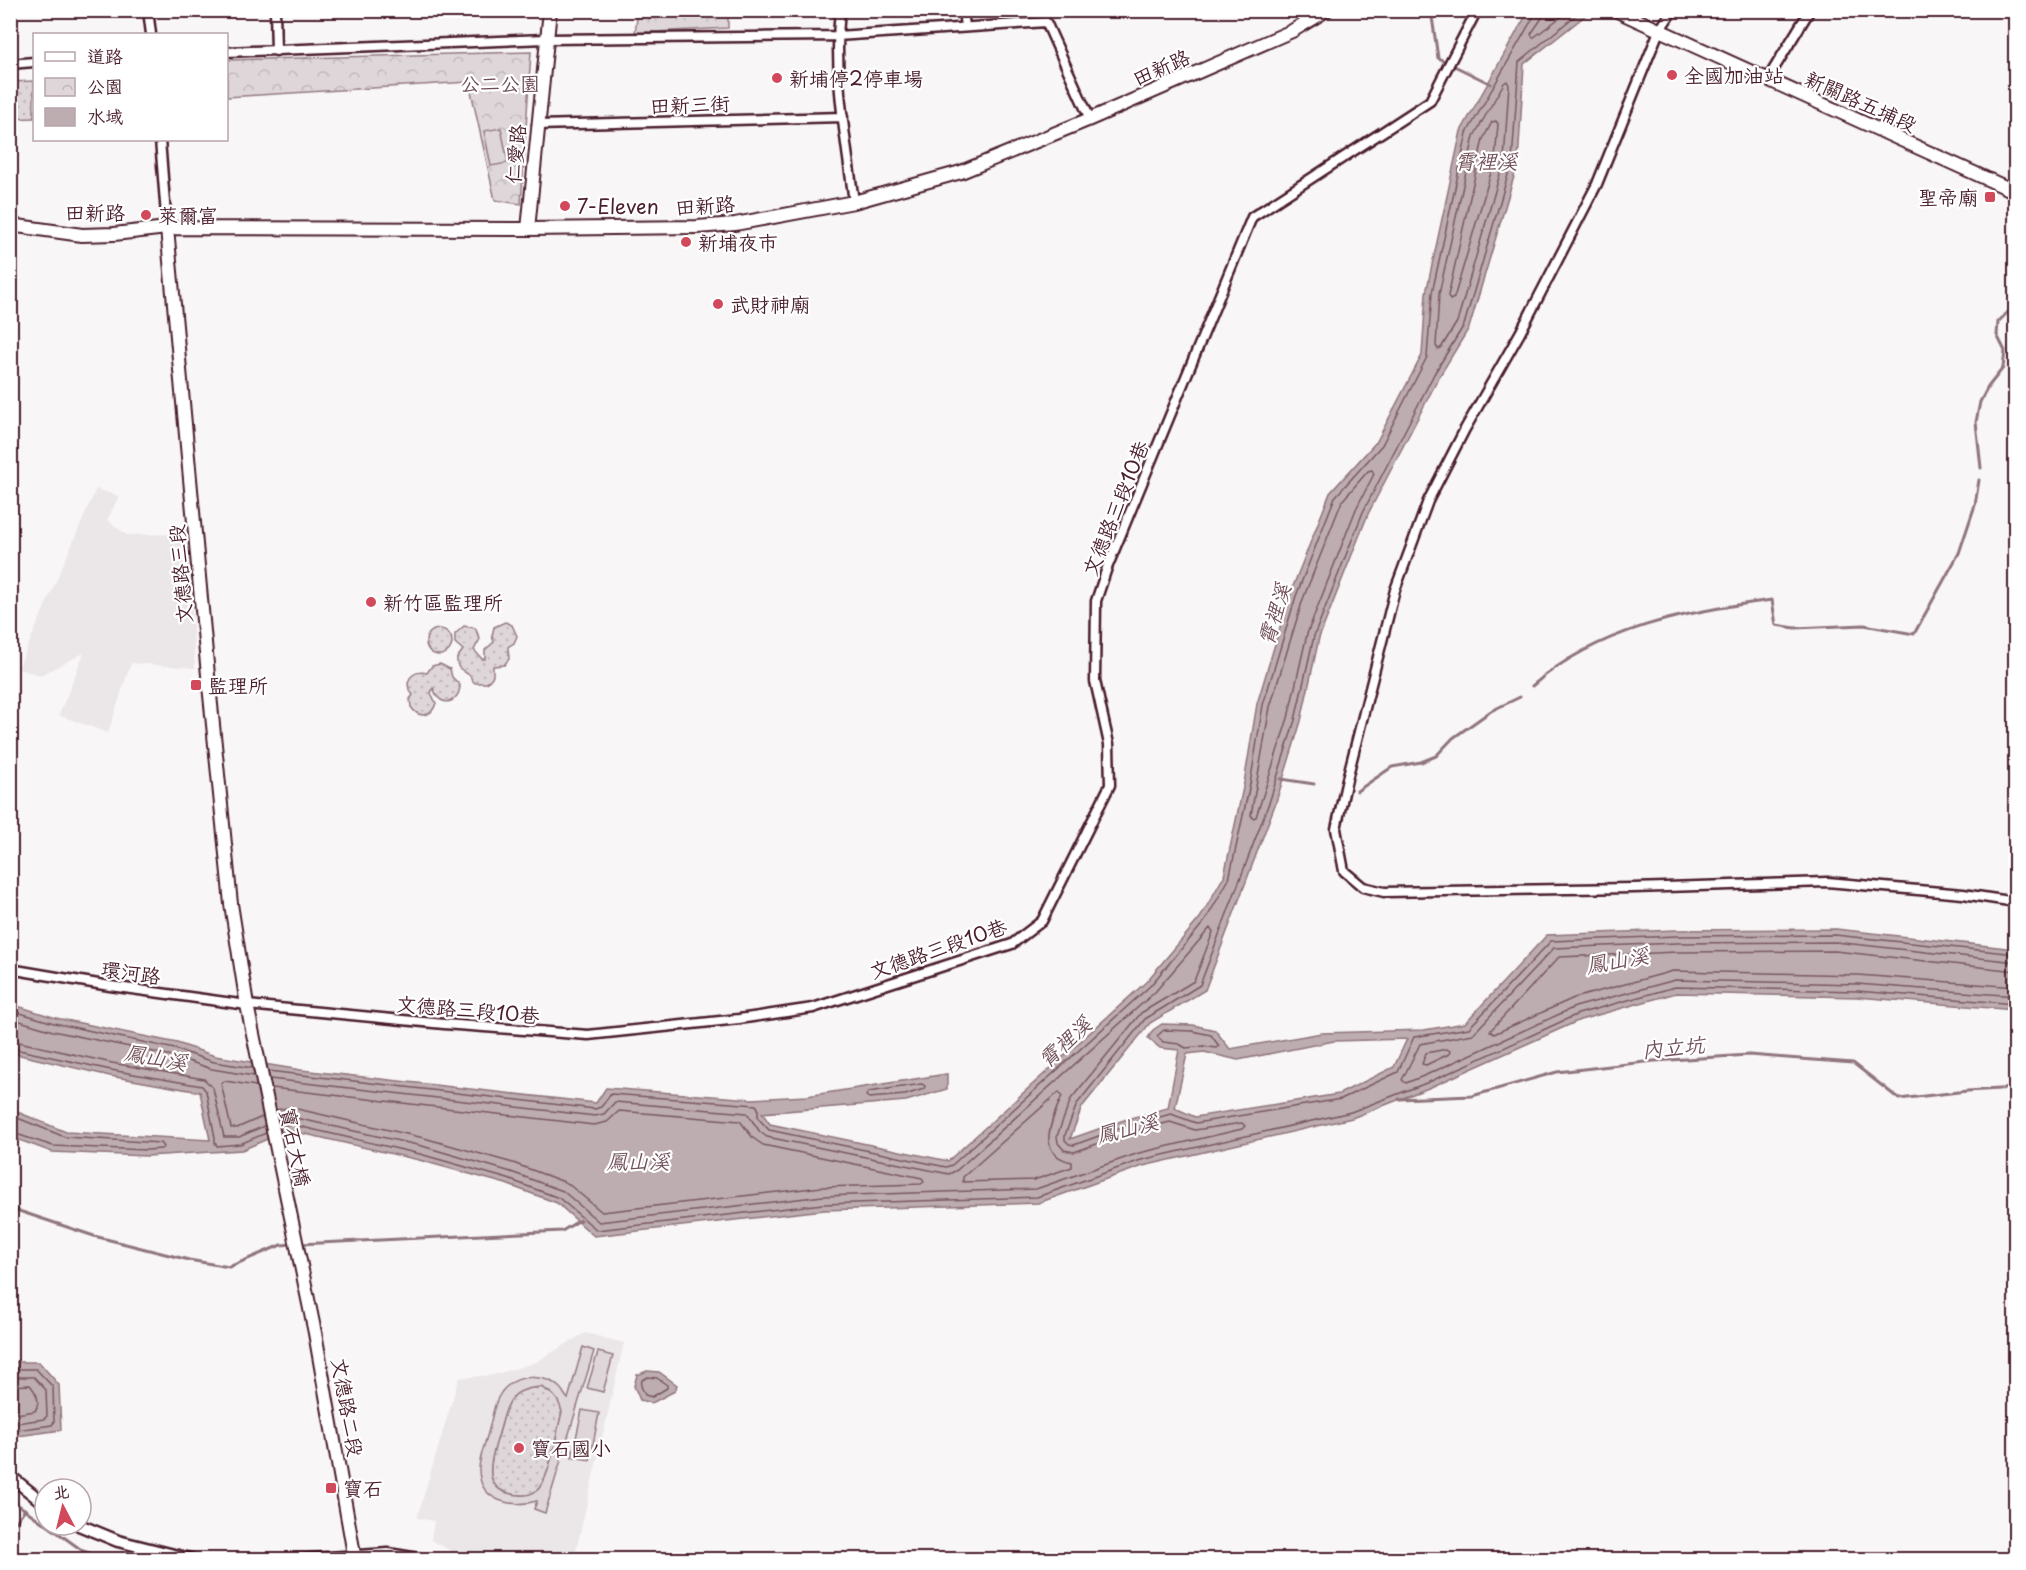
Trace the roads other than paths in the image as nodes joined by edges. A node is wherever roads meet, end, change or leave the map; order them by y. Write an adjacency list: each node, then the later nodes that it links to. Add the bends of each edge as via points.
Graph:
1 (148, 10): 13 (street)
2 (275, 10): 16 (street)
3 (550, 10): 15 (main road, 仁愛路)
4 (840, 10): 14 (street)
5 (963, 10): 11 (street)
6 (1327, 10): 22 (main road, 田新路, via 1292,31)
7 (1477, 10): 32 (street, 文德路三段10巷, via 1430,101 1251,217 1096,601 1095,681 1108,744 1110,785 1042,921 1012,944 813,1008 588,1035)
8 (1615, 10): 12 (main road, 新關路五埔段)
9 (1673, 10): 12 (street)
10 (1810, 10): 20 (street)
11 (964, 27): 14 (street); 22 (street, via 1047,22)
12 (1659, 31): 20 (main road, 新關路五埔段); 30 (street, via 1597,184 1433,491 1399,579 1336,829 1344,871 1363,887 1384,892 1827,882)
13 (151, 33)
14 (837, 36): 15 (street); 21 (street)
15 (546, 39): 16 (street); 23 (main road, 仁愛路)
16 (276, 51): 17 (street)
17 (228, 52)
18 (33, 62): 19 (street)
19 (10, 64)
20 (1767, 80): 25 (main road, 新關路五埔段)
21 (843, 117): 23 (street, 田新三街); 26 (street)
22 (1090, 119): 26 (main road, 田新路, via 961,172)
23 (537, 125): 29 (main road, 仁愛路)
24 (160, 141): 28 (street, 文德路三段)
25 (2016, 192)
26 (854, 202): 29 (main road, 田新路, via 735,224)
27 (10, 225): 28 (main road, 田新路, via 82,235)
28 (167, 228): 29 (main road, 田新路); 32 (main road, 文德路三段, via 231,904)
29 (528, 229)
30 (2016, 902)
31 (10, 969): 32 (street, 環河路)
32 (247, 1005): 33 (main road, 寶石大橋)
33 (307, 1298): 37 (main road, 文德路二段)
34 (10, 1476): 35 (street)
35 (33, 1494)
36 (93, 1531): 38 (street)
37 (355, 1557): 39 (street); 40 (street, via 388,1554)
38 (194, 1560)
39 (298, 1560)
40 (425, 1560)

